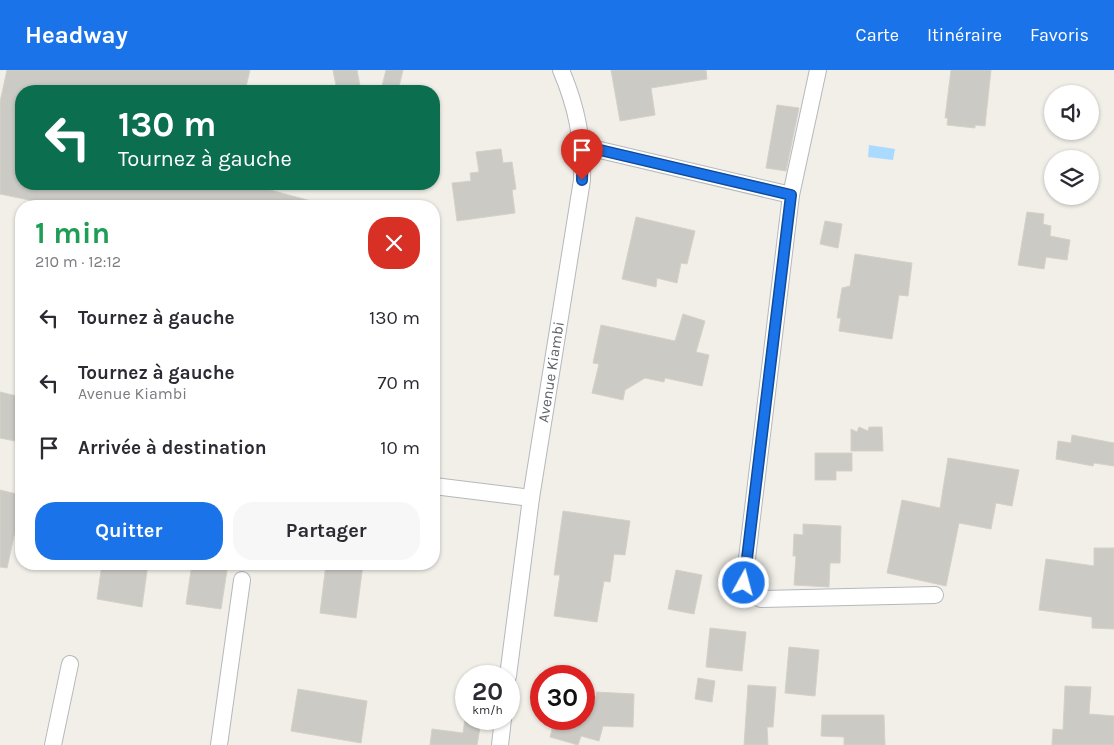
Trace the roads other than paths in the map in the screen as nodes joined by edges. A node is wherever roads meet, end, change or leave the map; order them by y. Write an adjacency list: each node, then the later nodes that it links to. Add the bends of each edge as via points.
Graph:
1 (562, 70): 3 (street, Avenue Kiambi)
2 (818, 70): 4 (street)
3 (583, 146): 4 (street); 6 (street, Avenue Kiambi, via 582,180)
4 (791, 195): 8 (street, via 744,583 750,594 761,599)
5 (440, 487): 6 (street)
6 (531, 498): 10 (street, Avenue Kiambi)
7 (242, 580): 13 (street)
8 (935, 595)
9 (70, 664): 12 (street)
10 (509, 665)
11 (502, 730): 14 (street)
12 (53, 745)
13 (219, 745)
14 (500, 745)

